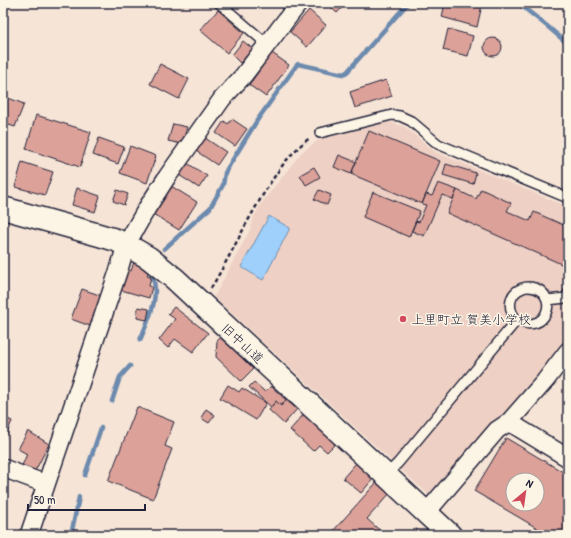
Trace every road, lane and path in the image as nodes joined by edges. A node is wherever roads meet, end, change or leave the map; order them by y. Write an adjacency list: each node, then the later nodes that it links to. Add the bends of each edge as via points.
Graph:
1 (219, 3): 3 (lane)
2 (299, 3): 3 (street)
3 (268, 45): 7 (street, via 222,99 146,208)
4 (317, 135): 5 (lane, via 392,115 400,116 411,121 438,144); 10 (path, via 293,152 267,188 211,289)
5 (568, 198)
6 (3, 208): 7 (main road, 旧中山道, via 99,234)
7 (126, 245): 10 (main road, 旧中山道, via 160,266); 17 (street)
8 (568, 294): 9 (lane, via 566,298)
9 (547, 300): 11 (lane, via 548,310 539,322 528,324); 11 (lane, via 537,288 527,287 518,290 512,297 510,306 513,317)
10 (199, 302): 16 (main road, 旧中山道)
11 (517, 320): 16 (lane)
12 (568, 351): 13 (street)
13 (509, 422): 14 (street); 18 (street, via 497,430)
14 (568, 458)
15 (3, 468): 17 (street)
16 (386, 476): 18 (main road, 旧中山道)
17 (46, 484): 19 (street)
18 (426, 513): 20 (main road, 旧中山道)
19 (29, 535)
20 (450, 535)

